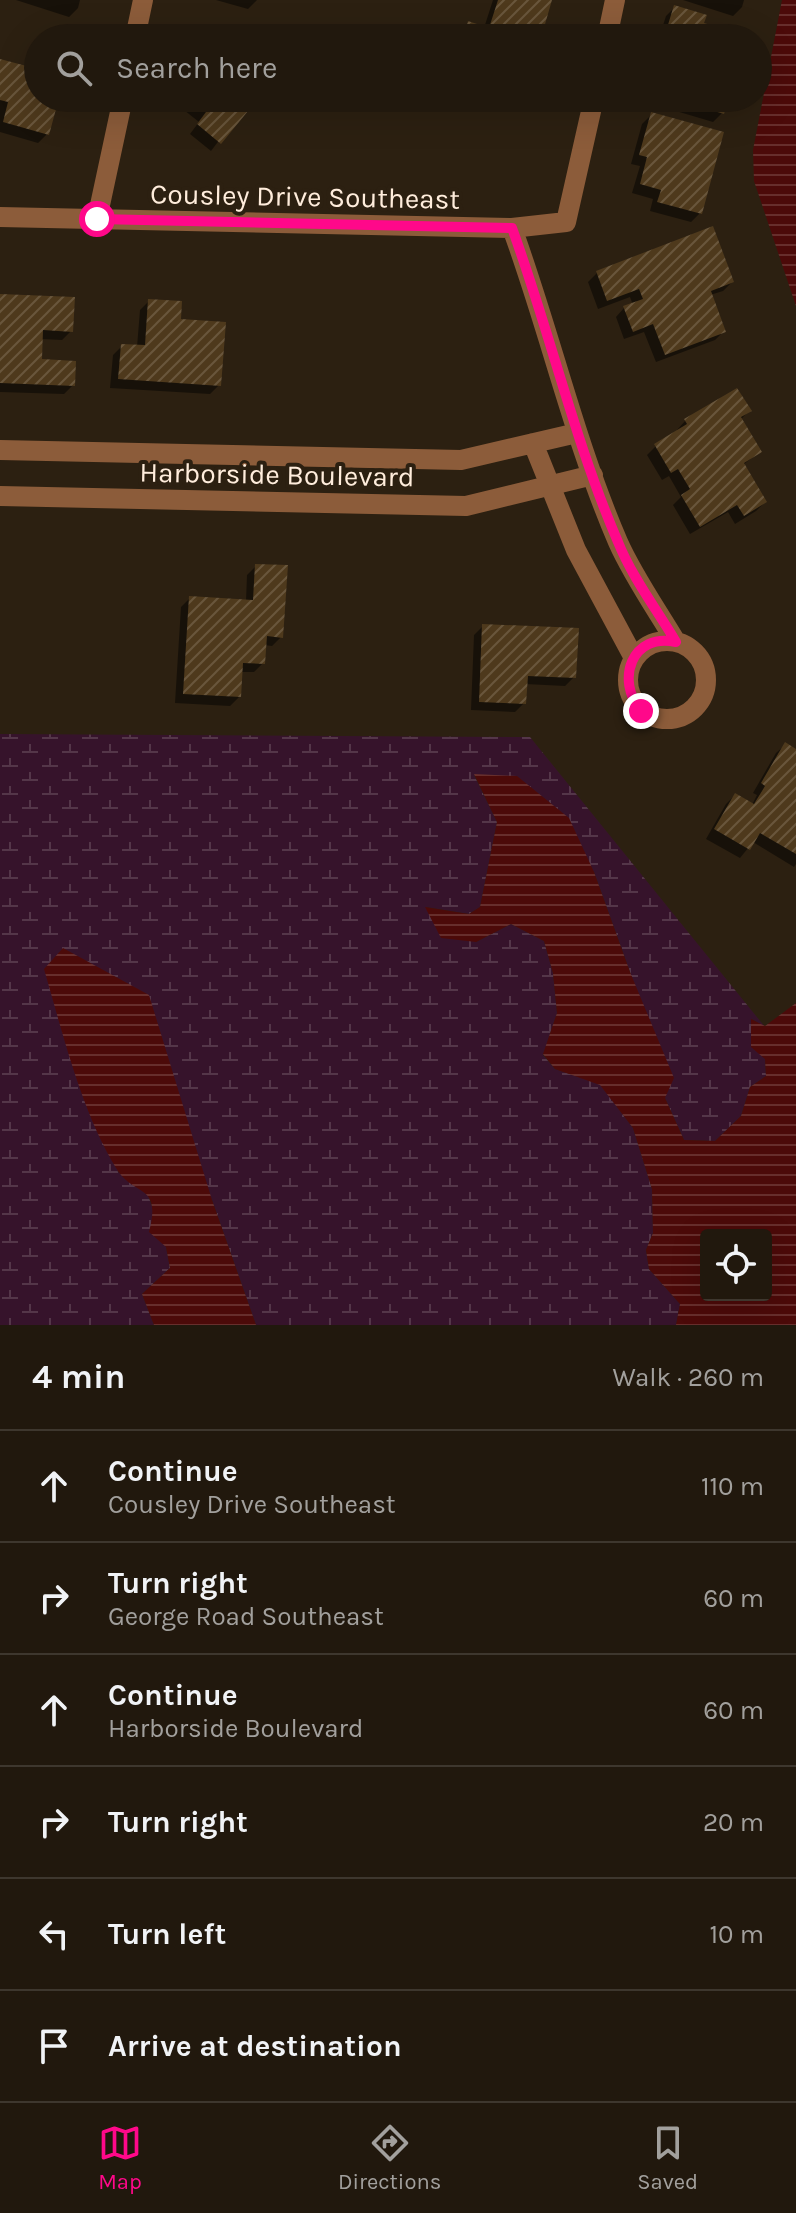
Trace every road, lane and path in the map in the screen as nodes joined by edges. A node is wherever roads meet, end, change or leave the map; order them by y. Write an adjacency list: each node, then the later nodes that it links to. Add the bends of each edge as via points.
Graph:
1 (143, 0): 3 (street)
2 (615, 0): 4 (street)
3 (138, 24)
4 (610, 24)
5 (120, 112): 8 (street)
6 (591, 112): 9 (street, Cousley Drive Southeast, via 566,222)
7 (0, 217): 8 (street, Cousley Drive Southeast)
8 (97, 219): 9 (street, Cousley Drive Southeast)
9 (512, 228): 10 (street)
10 (577, 433): 11 (street, Harborside Boulevard); 13 (street)
11 (533, 443): 12 (street, Harborside Boulevard, via 461,460); 14 (street)
12 (0, 450)
13 (593, 475): 14 (street, Harborside Boulevard); 16 (street, via 619,545)
14 (550, 485): 15 (street, Harborside Boulevard, via 466,506); 17 (street, via 576,550)
15 (0, 496)
16 (676, 642): 17 (street, via 656,642); 17 (street, via 700,659 706,682 697,705 677,718 652,717 633,702 627,678)
17 (634, 658)

